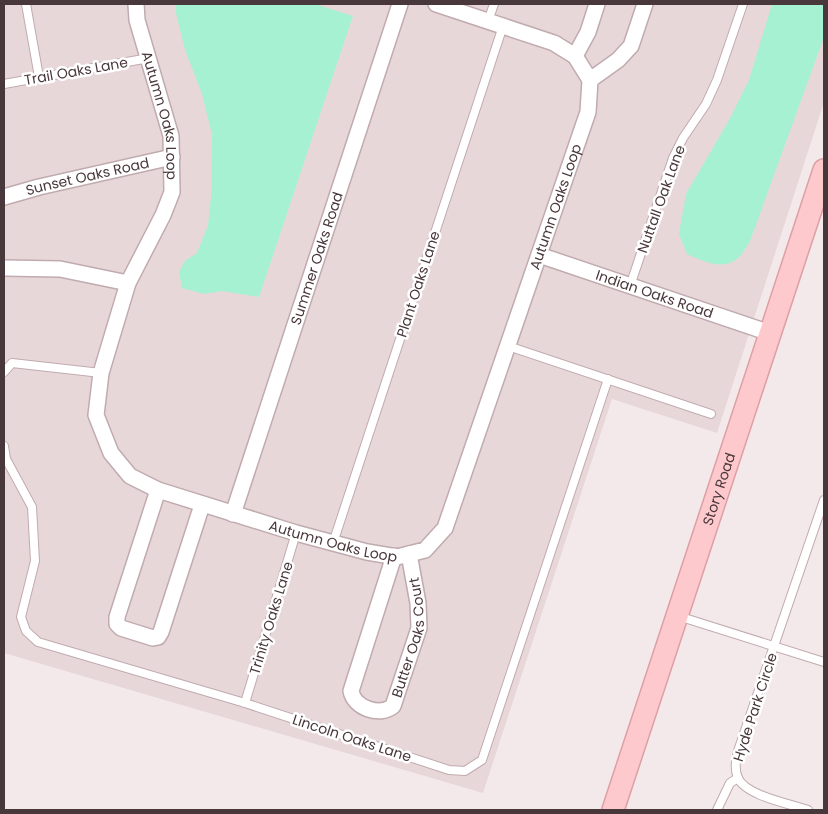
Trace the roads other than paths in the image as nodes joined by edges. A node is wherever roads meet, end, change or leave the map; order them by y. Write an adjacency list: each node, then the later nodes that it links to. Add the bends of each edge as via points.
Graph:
1 (26, 4): 13 (lane)
2 (136, 4): 12 (street, Autumn Oaks Loop, via 137,20)
3 (400, 4): 33 (street, Summer Oaks Road)
4 (436, 4): 9 (street)
5 (494, 4): 9 (lane)
6 (597, 4): 11 (street, via 588,32)
7 (645, 4): 14 (street, via 631,46)
8 (743, 4): 22 (lane, Nuttall Oak Lane, via 717,80 673,158)
9 (488, 21): 10 (street)
10 (503, 26): 11 (street, via 554,43); 35 (lane, Plant Oaks Lane)
11 (575, 56): 14 (street)
12 (149, 58): 13 (lane, Trail Oaks Lane); 16 (street, Autumn Oaks Loop, via 171,136)
13 (39, 77): 15 (lane, Trail Oaks Lane)
14 (590, 80): 19 (street, Autumn Oaks Loop, via 588,112)
15 (4, 84)
16 (172, 157): 18 (street, Sunset Oaks Road); 21 (street, Autumn Oaks Loop, via 172,192)
17 (824, 170): 23 (street, Story Road)
18 (4, 198)
19 (539, 255): 22 (street, Indian Oaks Road); 24 (street, Autumn Oaks Loop)
20 (4, 268): 21 (street, via 60,269)
21 (128, 283): 26 (street, Autumn Oaks Loop)
22 (630, 286): 23 (street, Indian Oaks Road)
23 (770, 333): 38 (street, Story Road)
24 (508, 346): 27 (lane); 36 (street, Autumn Oaks Loop, via 445,528 425,550)
25 (4, 372): 26 (lane, via 12,363)
26 (101, 373): 30 (street, Autumn Oaks Loop, via 96,415 111,453 130,476)
27 (608, 379): 28 (lane); 41 (lane, Lincoln Oaks Lane, via 482,760 465,771 449,770)
28 (711, 414)
29 (4, 446): 41 (lane, Lincoln Oaks Lane, via 6,459 32,507 35,561 21,617 26,631 38,642)
30 (158, 490): 32 (street, Autumn Oaks Loop); 32 (street, via 117,617 120,628 158,637)
31 (824, 500): 39 (lane, Hyde Park Circle)
32 (202, 505): 33 (street, Autumn Oaks Loop)
33 (233, 514): 34 (street, Autumn Oaks Loop)
34 (296, 533): 35 (street, Autumn Oaks Loop); 41 (lane, Trinity Oaks Lane)
35 (333, 543): 37 (street, Autumn Oaks Loop)
36 (409, 554): 37 (street, Autumn Oaks Loop); 37 (street, Butter Oaks Court, via 419,628 393,706 383,711 356,703 351,691)
37 (394, 556)
38 (676, 616): 39 (lane); 43 (street, Story Road)
39 (774, 647): 40 (lane); 42 (lane, Hyde Park Circle, via 738,751 735,766)
40 (824, 662)
41 (245, 703)
42 (738, 778): 44 (lane, via 730,783); 45 (lane, Hyde Park Circle, via 744,787 758,794)
43 (613, 810)
44 (717, 810)
45 (808, 810)

